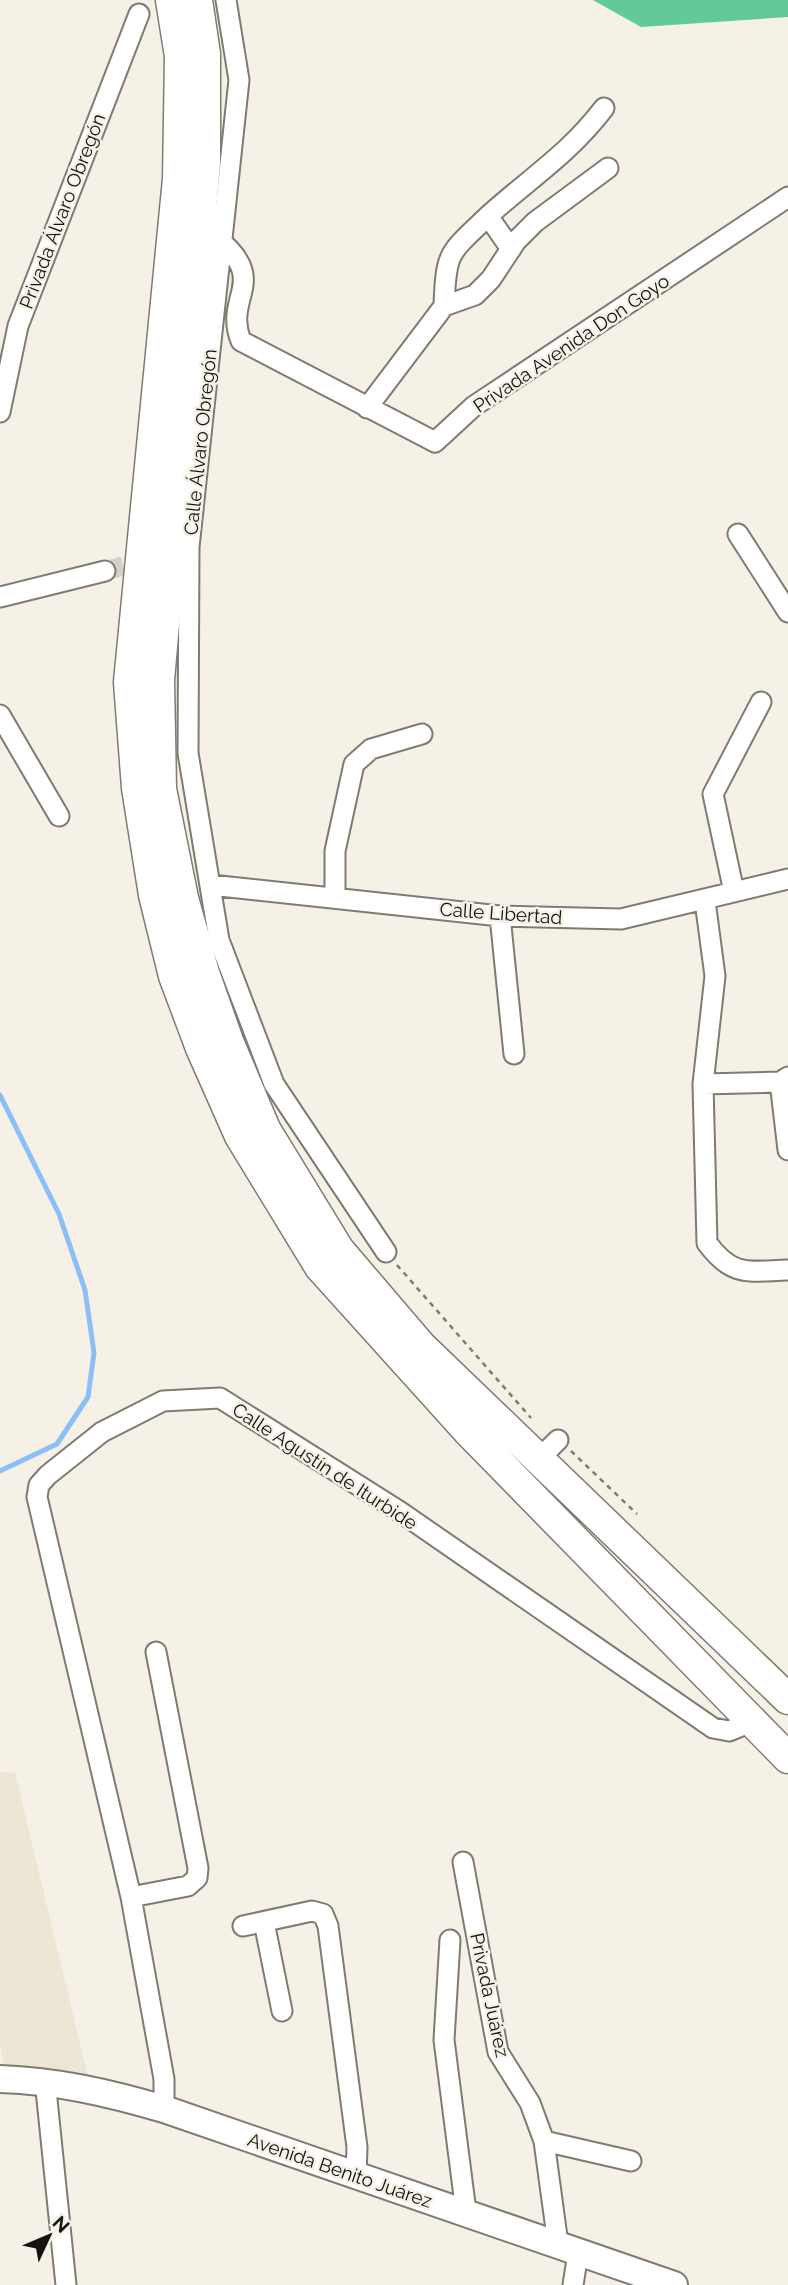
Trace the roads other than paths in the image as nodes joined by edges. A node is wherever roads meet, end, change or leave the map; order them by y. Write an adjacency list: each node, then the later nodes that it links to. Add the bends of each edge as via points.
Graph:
1 (171, 0): 37 (highway, via 180,56 178,178 129,682 137,788 154,895 174,976 240,1136 320,1267 468,1431)
2 (197, 0): 6 (highway)
3 (226, 0): 6 (street, via 239,80)
4 (139, 14): 14 (street, Privada Álvaro Obregón, via 18,326)
5 (604, 108): 9 (street, via 552,166)
6 (218, 166): 10 (highway)
7 (608, 168): 11 (street, via 535,222)
8 (788, 197): 13 (street, Privada Avenida Don Goyo, via 474,406 435,442)
9 (488, 216): 11 (street); 12 (street, via 449,256)
10 (210, 233): 13 (street, Privada Avenida Don Goyo, via 242,263 237,331 241,341); 24 (street, Calle Álvaro Obregón, via 185,549 188,753); 36 (highway, via 159,680 161,789 183,898 228,1041 265,1129 339,1250 421,1346 548,1450)
11 (511, 249): 12 (street, via 475,295)
12 (444, 306): 13 (street)
13 (367, 408)
14 (0, 412)
15 (738, 534): 18 (street)
16 (105, 570): 17 (street)
17 (0, 597)
18 (788, 612)
19 (761, 702): 25 (street, via 713,794)
20 (0, 715): 22 (street)
21 (422, 734): 26 (street, via 371,749 354,764 335,851)
22 (59, 816)
23 (788, 879): 25 (street, Calle Libertad)
24 (211, 885): 26 (street, Calle Libertad); 33 (street, Calle Álvaro Obregón, via 219,940 274,1084)
25 (734, 892): 27 (street, Calle Libertad)
26 (335, 897): 28 (street, Calle Libertad)
27 (705, 901): 28 (street, Calle Libertad, via 621,919); 31 (street, via 715,976)
28 (500, 916): 29 (street)
29 (514, 1054)
30 (784, 1080): 31 (street); 32 (street)
31 (703, 1084): 34 (street, via 707,1243 722,1263 743,1271)
32 (788, 1150)
33 (386, 1252)
34 (788, 1270)
35 (156, 1652): 40 (street, via 197,1878 188,1886)
36 (788, 1699)
37 (751, 1721): 38 (highway); 40 (street, Calle Agustín de Iturbide, via 729,1731 713,1728 399,1511 220,1398 163,1401 102,1432 48,1475 39,1485 37,1497)
38 (788, 1758)
39 (463, 1862): 48 (street, Privada Juárez, via 498,2052 530,2103)
40 (131, 1897): 47 (street, Calle Agustín de Iturbide, via 164,2078)
41 (264, 1922): 42 (street); 44 (street); 50 (street, via 312,1911 323,1914 328,1926 357,2147)
42 (243, 1926)
43 (450, 1940): 51 (street, via 444,2040)
44 (282, 2011)
45 (0, 2080): 46 (main road, Avenida Benito Juárez)
46 (45, 2080): 47 (main road, Avenida Benito Juárez); 53 (street)
47 (164, 2109): 50 (main road, Avenida Benito Juárez)
48 (544, 2141): 49 (street); 52 (street, Privada Juárez)
49 (631, 2161)
50 (356, 2176): 51 (main road, Avenida Benito Juárez)
51 (466, 2212): 52 (main road, Avenida Benito Juárez)
52 (568, 2249): 54 (street, Privada Juárez); 55 (main road, Avenida Benito Juárez)
53 (66, 2285)
54 (573, 2285)
55 (674, 2285)

